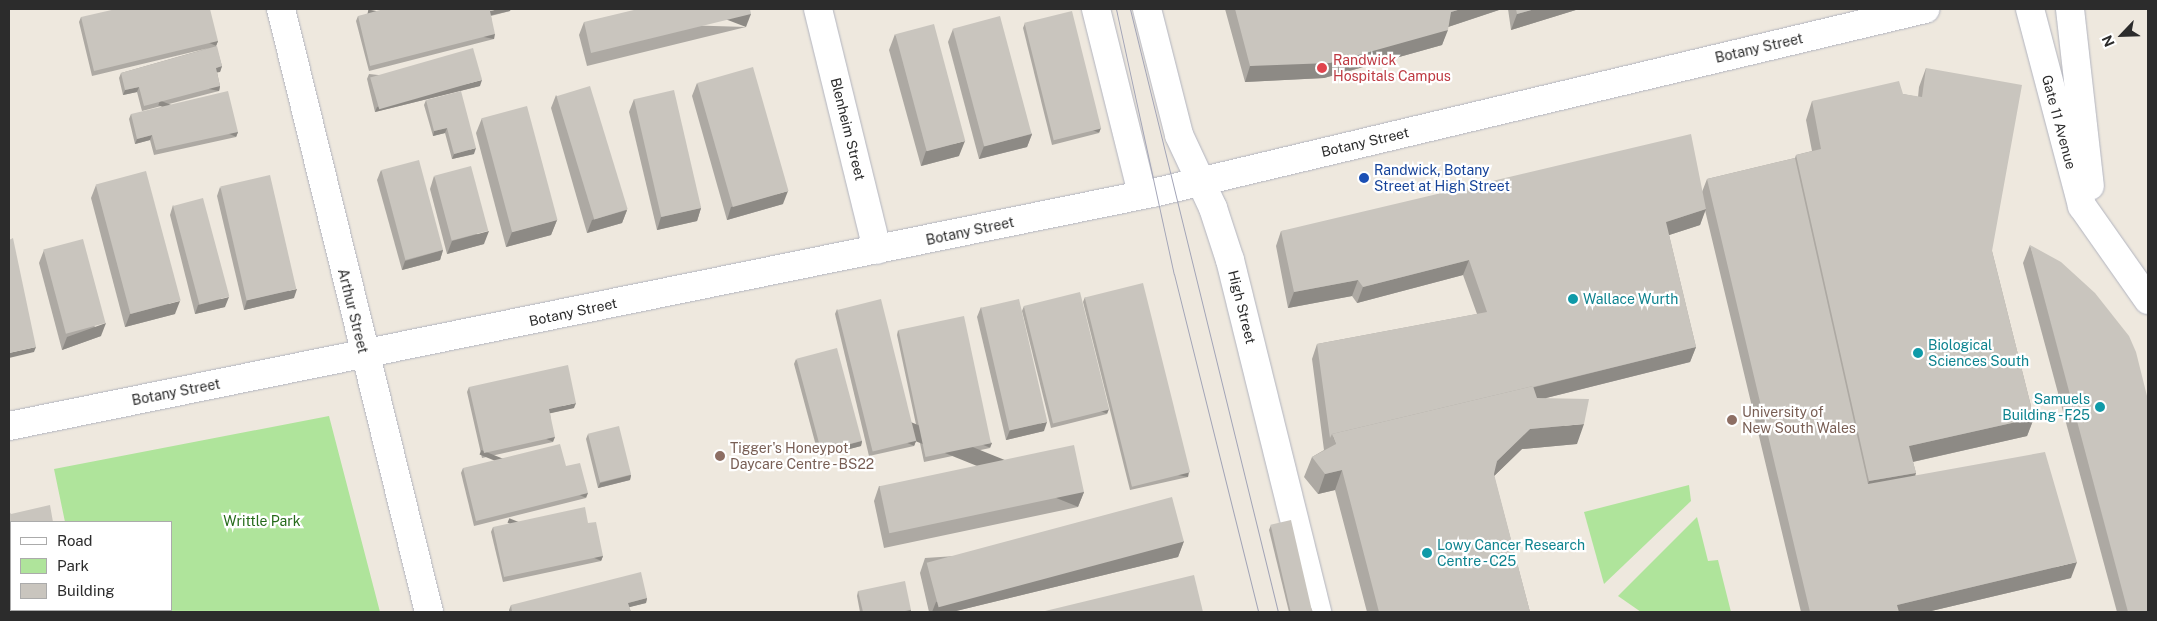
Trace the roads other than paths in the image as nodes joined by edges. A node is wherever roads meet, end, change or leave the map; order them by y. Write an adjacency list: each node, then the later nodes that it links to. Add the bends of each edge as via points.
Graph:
1 (281, 9): 13 (street, Arthur Street)
2 (818, 9): 11 (street, Blenheim Street)
3 (1096, 9): 10 (street)
4 (1147, 9): 8 (street, High Street, via 1179,134)
5 (1925, 9): 8 (street, Botany Street)
6 (2030, 9): 9 (street, Gate 11 Avenue)
7 (2070, 9): 9 (street, Gate 11 Avenue)
8 (1201, 181): 10 (street, Botany Street); 16 (street, High Street, via 1230,260)
9 (2083, 184): 12 (street, Gate 11 Avenue, via 2087,218)
10 (1142, 194): 11 (street, Botany Street)
11 (877, 250): 13 (street, Botany Street)
12 (2148, 300)
13 (364, 355): 14 (street, Botany Street); 15 (street, Arthur Street)
14 (9, 426)
15 (429, 612)
16 (1318, 612)

